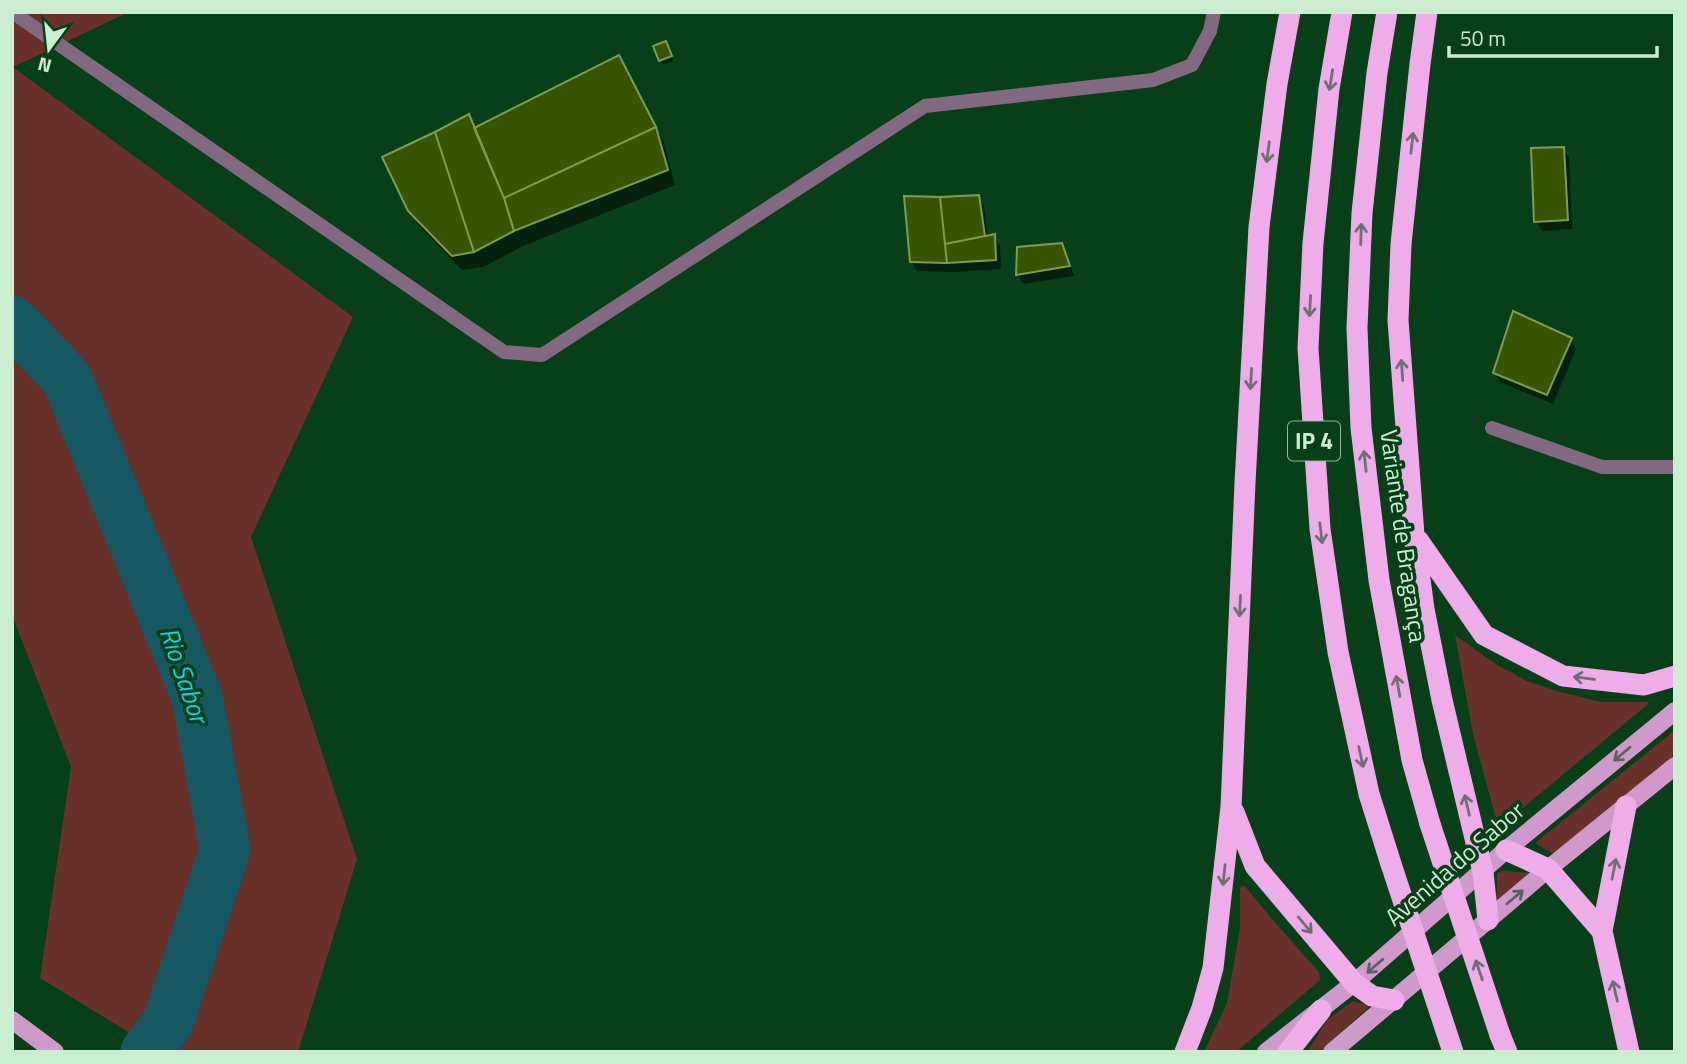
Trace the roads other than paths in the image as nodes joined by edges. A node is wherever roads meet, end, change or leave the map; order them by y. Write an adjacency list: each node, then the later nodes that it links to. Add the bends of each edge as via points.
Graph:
1 (12, 12): 2 (street, via 504,352 542,355 925,106 1153,80 1192,65 1210,31)
2 (1214, 12)
3 (1290, 12): 14 (highway, one-way to 14, via 1259,227)
4 (1342, 12): 30 (highway, IP 4, one-way to 30, bridge, via 1313,243 1308,348 1321,529 1338,652 1369,794)
5 (1387, 12): 24 (highway, Variante de Bragança / IP 4, one-way to 5, bridge, via 1412,760 1379,580 1361,428 1357,328 1362,213)
6 (1427, 12): 9 (highway, one-way to 6, via 1398,320 1401,244)
7 (1492, 428): 8 (street, via 1602,467)
8 (1675, 467)
9 (1414, 536): 10 (highway, one-way to 9, via 1644,685 1563,676 1485,635); 17 (highway, one-way to 9, via 1442,700)
10 (1675, 676)
11 (1675, 711): 15 (main road, Avenida do Sabor, one-way to 15)
12 (1675, 766): 13 (main road)
13 (1626, 806): 16 (main road); 19 (highway, one-way to 13)
14 (1231, 807): 20 (highway, one-way to 20, via 1255,866); 26 (highway, one-way to 26, via 1213,968)
15 (1506, 850): 16 (highway); 17 (main road, Avenida do Sabor)
16 (1548, 869): 18 (main road, one-way to 16); 19 (highway)
17 (1483, 872): 18 (highway); 20 (main road, Avenida do Sabor, one-way to 20)
18 (1488, 920): 21 (main road)
19 (1602, 931): 31 (highway, one-way to 19)
20 (1354, 983): 21 (highway, via 1373,996); 22 (main road, Avenida do Sabor)
21 (1394, 1000): 29 (main road)
22 (1321, 1010): 27 (main road, Avenida do Sabor); 28 (highway)
23 (12, 1020): 25 (main road)
24 (1504, 1043)
25 (55, 1052)
26 (1185, 1052)
27 (1266, 1052)
28 (1288, 1052)
29 (1332, 1052)
30 (1453, 1052)
31 (1629, 1052)

